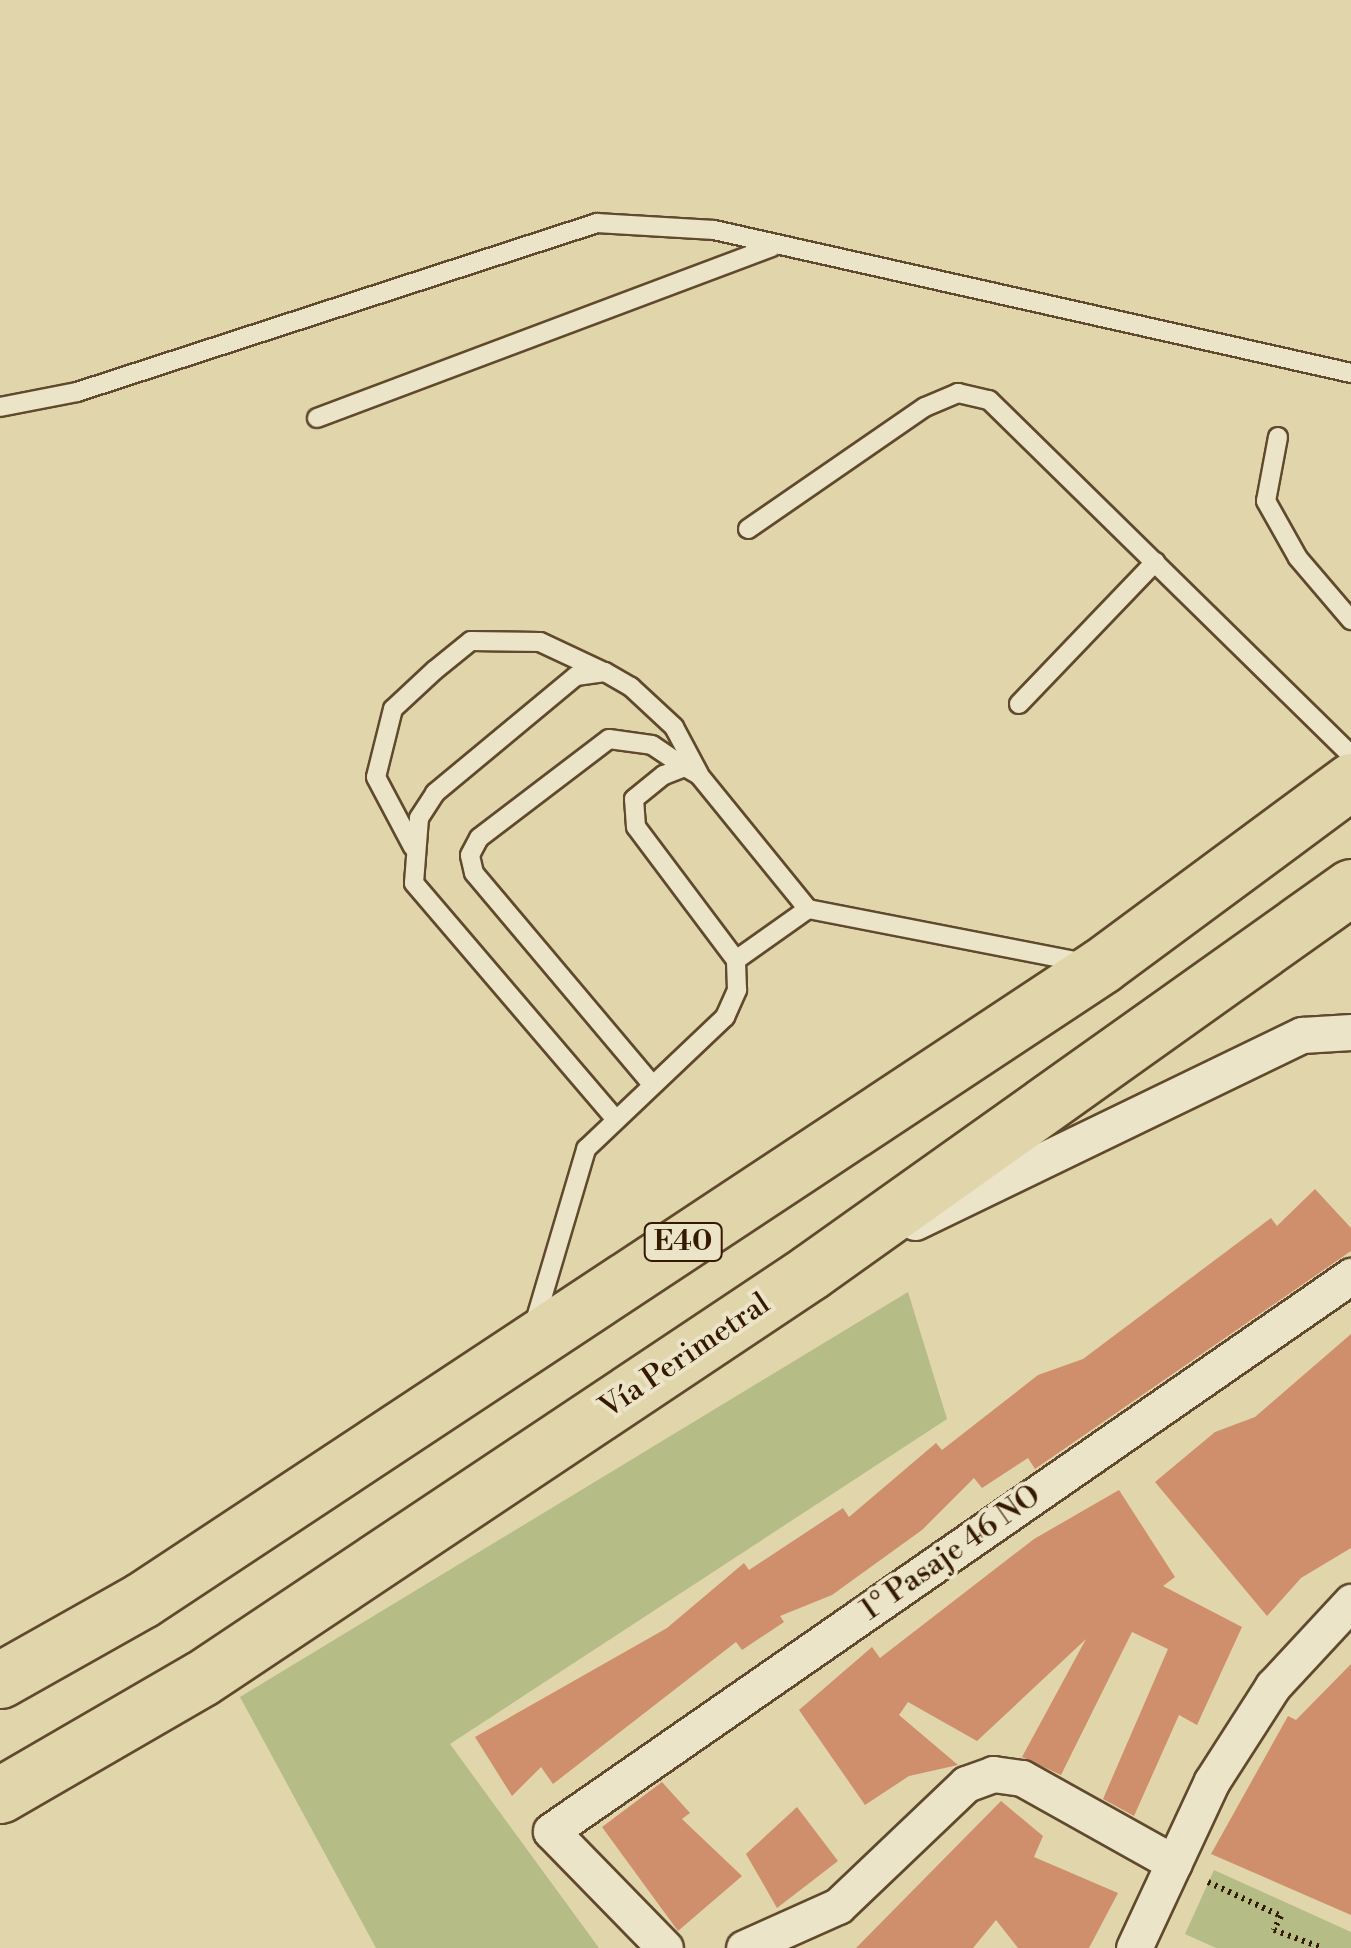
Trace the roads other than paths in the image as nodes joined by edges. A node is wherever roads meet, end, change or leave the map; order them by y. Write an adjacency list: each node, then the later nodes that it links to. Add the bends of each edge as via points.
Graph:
1 (772, 247): 2 (lane); 3 (lane, via 714,230 597,223 77,392); 4 (lane)
2 (1351, 373)
3 (0, 407)
4 (317, 418)
5 (1278, 437): 8 (lane, via 1266,502)
6 (748, 529): 7 (lane, via 958,392 989,400)
7 (1155, 562): 10 (lane); 11 (lane)
8 (1351, 620)
9 (605, 672): 12 (lane, via 674,727); 14 (lane, via 576,676 435,794); 14 (lane, via 540,642 471,640 434,670 393,709 376,777)
10 (1020, 704)
11 (1351, 756)
12 (692, 771): 16 (lane); 17 (lane, via 634,800 632,814); 20 (lane, via 652,745 609,739 470,855 474,872)
13 (1351, 781): 18 (highway, E40)
14 (413, 847): 21 (lane, via 414,883)
15 (1351, 886): 22 (highway, Vía Perimetral)
16 (808, 908): 17 (lane); 18 (lane)
17 (736, 960): 20 (lane, via 725,1018)
18 (1101, 966): 24 (highway, E40)
19 (1351, 1032): 22 (street, via 1302,1035)
20 (650, 1082): 21 (lane)
21 (612, 1115): 24 (lane, via 574,1176)
22 (810, 1272): 27 (highway, Vía Perimetral, via 202,1678)
23 (1351, 1276): 29 (street, 1° Pasaje 46 NO, via 551,1831)
24 (529, 1344): 26 (highway, E40, via 142,1600)
25 (1351, 1602): 28 (street, via 1272,1686)
26 (0, 1680)
27 (0, 1795)
28 (1174, 1862): 30 (street, via 1022,1778 993,1774 966,1784 838,1906); 31 (street)
29 (664, 1948)
30 (744, 1948)
31 (1134, 1948)

